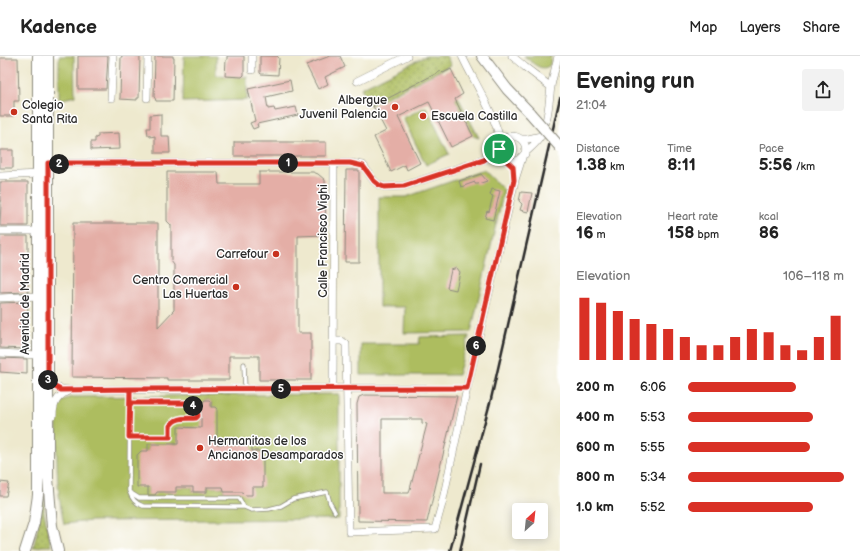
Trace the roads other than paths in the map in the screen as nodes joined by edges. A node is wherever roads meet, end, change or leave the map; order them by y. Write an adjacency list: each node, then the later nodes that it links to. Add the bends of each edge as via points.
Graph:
1 (38, 56): 25 (main road, Avenida de Madrid)
2 (48, 56): 23 (main road, Avenida de Madrid)
3 (113, 56): 14 (street)
4 (148, 56): 15 (street)
5 (252, 56): 11 (street)
6 (407, 56): 12 (street)
7 (462, 56): 18 (street, via 488,107 499,134)
8 (482, 56): 19 (main road, bridge, via 507,89)
9 (512, 56): 13 (street)
10 (558, 56): 13 (street)
11 (252, 70)
12 (357, 81)
13 (551, 87): 16 (street)
14 (112, 98)
15 (147, 98)
16 (541, 136): 17 (street); 20 (street)
17 (521, 139): 18 (street, via 516,136 506,137); 20 (street, via 525,146)
18 (500, 146): 21 (street); 22 (street, via 502,157)
19 (560, 147)
20 (524, 156): 22 (street, via 515,162); 27 (street)
21 (484, 160): 22 (street); 24 (street, via 419,182 384,187 374,181 363,166)
22 (507, 160): 27 (street, via 513,167)
23 (48, 163): 24 (street); 36 (main road, Avenida de Madrid)
24 (334, 163): 32 (street, Calle Francisco Vighi)
25 (38, 174): 26 (street); 29 (main road, Avenida de Madrid)
26 (0, 176)
27 (514, 180): 40 (street)
28 (0, 231): 29 (street)
29 (38, 231): 30 (main road, Avenida de Madrid)
30 (38, 296): 31 (street); 34 (main road, Avenida de Madrid)
31 (0, 298)
32 (333, 341): 37 (street, Calle Francisco Vighi); 38 (street, via 346,344)
33 (0, 353): 34 (street)
34 (38, 355): 50 (main road, Avenida de Madrid, via 38,495 34,523)
35 (244, 364): 42 (lane)
36 (48, 380): 43 (street, via 61,390); 46 (main road, Avenida de Madrid)
37 (333, 388): 38 (street); 42 (street)
38 (347, 388): 39 (street); 40 (street, via 349,532 434,529 442,504)
39 (424, 388): 40 (street)
40 (467, 388)
41 (130, 389): 42 (street); 43 (street); 44 (lane)
42 (245, 389)
43 (70, 390): 46 (street, via 62,393 53,406)
44 (130, 403): 45 (lane); 45 (lane, via 187,403 195,407 198,416 174,420 170,426 170,437)
45 (129, 437): 47 (lane)
46 (48, 452): 51 (main road, Avenida de Madrid, via 49,501)
47 (129, 491): 48 (lane, via 134,501 144,506); 48 (lane, via 139,498 239,498)
48 (244, 507): 49 (lane, via 251,510 269,510 293,500 327,492)
49 (334, 512)
50 (25, 551)
51 (58, 551)

